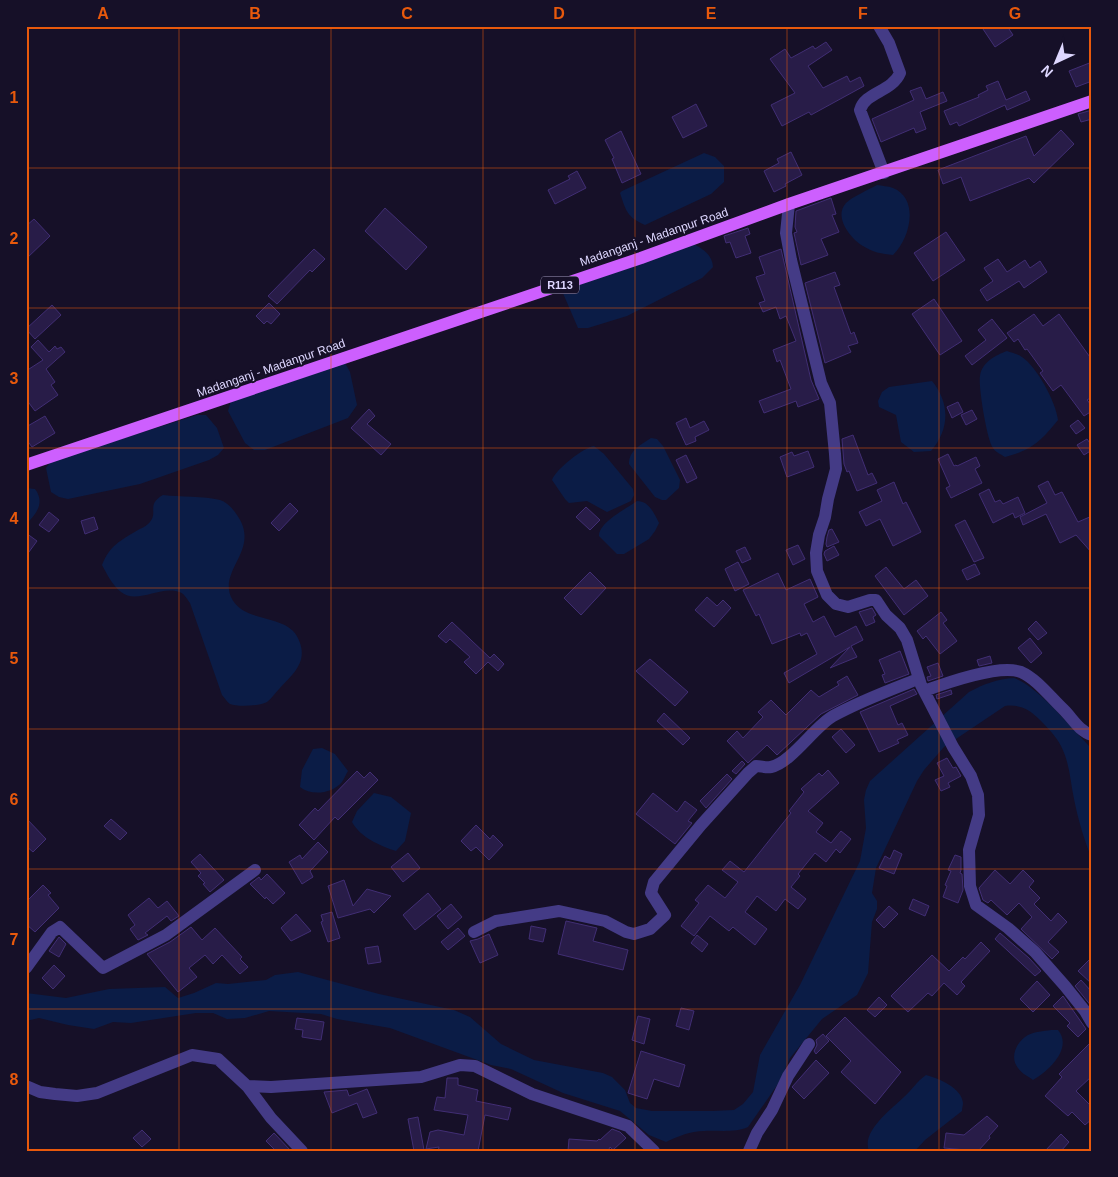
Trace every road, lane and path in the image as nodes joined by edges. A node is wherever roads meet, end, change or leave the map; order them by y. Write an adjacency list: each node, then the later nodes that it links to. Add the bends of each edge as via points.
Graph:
1 (879, 26): 3 (street, via 900,73 891,85 864,101 860,110)
2 (1092, 101): 3 (main road, Madanganj - Madanpur Road / R113)
3 (884, 173): 4 (main road, Madanganj - Madanpur Road / R113)
4 (788, 204): 5 (main road, Madanganj - Madanpur Road / R113, via 640,258); 6 (street, via 786,233 791,260 821,383 830,403 836,461 819,535 818,571 827,595 836,604 848,607 876,600 908,640)
5 (26, 465)
6 (918, 679): 7 (street); 10 (street, via 831,717 776,765 756,766 748,773 654,882 651,892 665,915 650,929 634,934 605,921 560,911 496,921)
7 (924, 691): 8 (street, via 997,671 1020,672 1032,679 1081,730); 12 (street, via 971,776 978,796 979,815 969,850 970,886 976,905 1034,952 1066,986)
8 (1092, 735)
9 (255, 870): 11 (street, via 166,935 103,968 60,927 52,932)
10 (474, 932)
11 (26, 968)
12 (1092, 1023)
13 (809, 1044): 18 (street, via 756,1133)
14 (26, 1086): 15 (street, via 40,1092 77,1096 97,1093 192,1055 218,1059)
15 (247, 1086): 16 (street); 17 (street, via 297,1087 421,1077 460,1065 475,1066 532,1094 628,1126)
16 (302, 1151)
17 (654, 1151)
18 (749, 1151)

